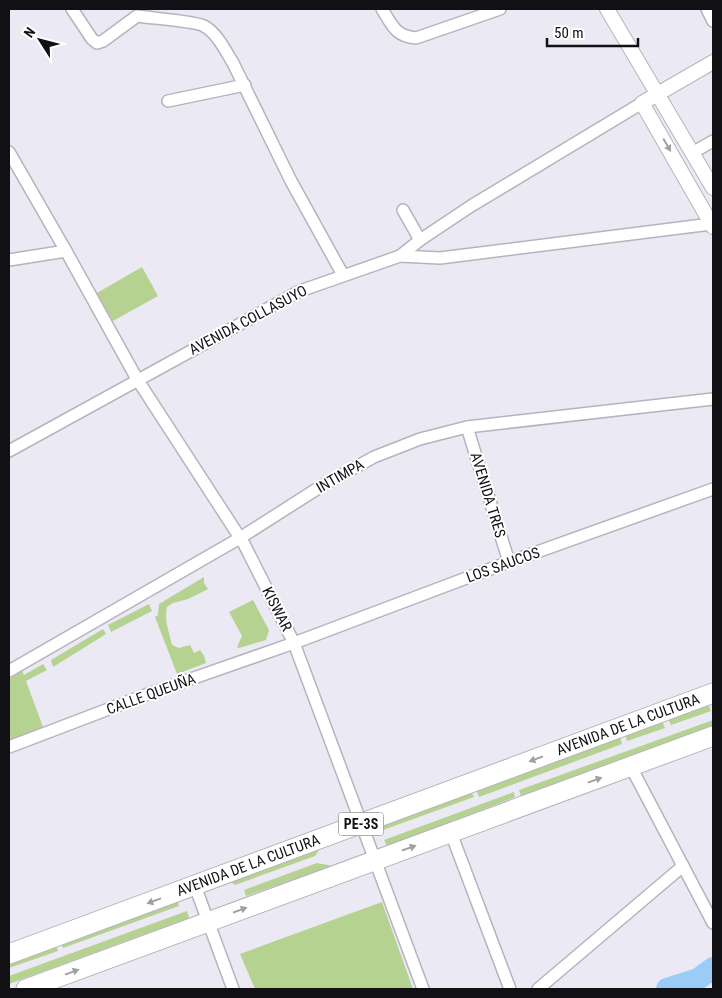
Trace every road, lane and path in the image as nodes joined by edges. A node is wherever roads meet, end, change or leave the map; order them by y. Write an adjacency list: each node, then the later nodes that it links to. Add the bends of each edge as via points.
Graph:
1 (72, 9): 8 (street, via 97,43 137,16 203,25 222,44)
2 (382, 9): 3 (street, via 394,30 405,37 416,38)
3 (500, 9)
4 (607, 9): 9 (street)
5 (707, 9): 6 (street)
6 (713, 21)
7 (713, 62): 9 (street)
8 (244, 85): 10 (street); 22 (street, via 291,181)
9 (657, 94): 11 (street); 14 (street)
10 (168, 101)
11 (642, 103): 17 (street, one-way to 17); 18 (street, AVENIDA COLLASUYO)
12 (713, 141): 14 (street)
13 (9, 152): 19 (street, KISWAR)
14 (692, 152): 15 (street)
15 (713, 188)
16 (403, 210): 18 (street)
17 (712, 225): 20 (street, via 440,258)
18 (420, 240): 20 (street, AVENIDA COLLASUYO)
19 (66, 251): 21 (street); 23 (street, KISWAR)
20 (400, 256): 22 (street, AVENIDA COLLASUYO)
21 (9, 260)
22 (343, 275): 23 (street, AVENIDA COLLASUYO, via 300,291)
23 (137, 379): 26 (street, AVENIDA COLLASUYO); 28 (street, KISWAR)
24 (713, 399): 25 (street, INTIMPA)
25 (468, 427): 28 (street, INTIMPA, via 420,439 374,457); 29 (street, AVENIDA TRES)
26 (9, 451)
27 (713, 489): 29 (street, LOS SAUCOS)
28 (240, 538): 30 (street, KISWAR); 31 (street, INTIMPA)
29 (509, 562): 30 (street, LOS SAUCOS)
30 (294, 643): 34 (street, CALLE QUEUÑA); 36 (street, KISWAR)
31 (9, 671)
32 (713, 693): 36 (highway, AVENIDA DE LA CULTURA / PE-3S, one-way to 36)
33 (713, 736): 35 (highway, PE-3S)
34 (9, 747)
35 (631, 766): 37 (highway, PE-3S, one-way to 35); 39 (street)
36 (360, 824): 38 (street, KISWAR); 40 (highway, AVENIDA DE LA CULTURA / PE-3S)
37 (451, 833): 38 (highway, PE-3S, one-way to 37); 47 (street)
38 (375, 860): 41 (highway, PE-3S, one-way to 38); 46 (street, KISWAR)
39 (683, 866): 42 (street); 48 (street)
40 (195, 886): 41 (street); 43 (highway, AVENIDA DE LA CULTURA / PE-3S, one-way to 43)
41 (207, 922): 44 (highway, PE-3S, one-way to 41); 45 (street)
42 (713, 923)
43 (9, 954)
44 (26, 989)
45 (233, 989)
46 (423, 989)
47 (510, 989)
48 (538, 989)

